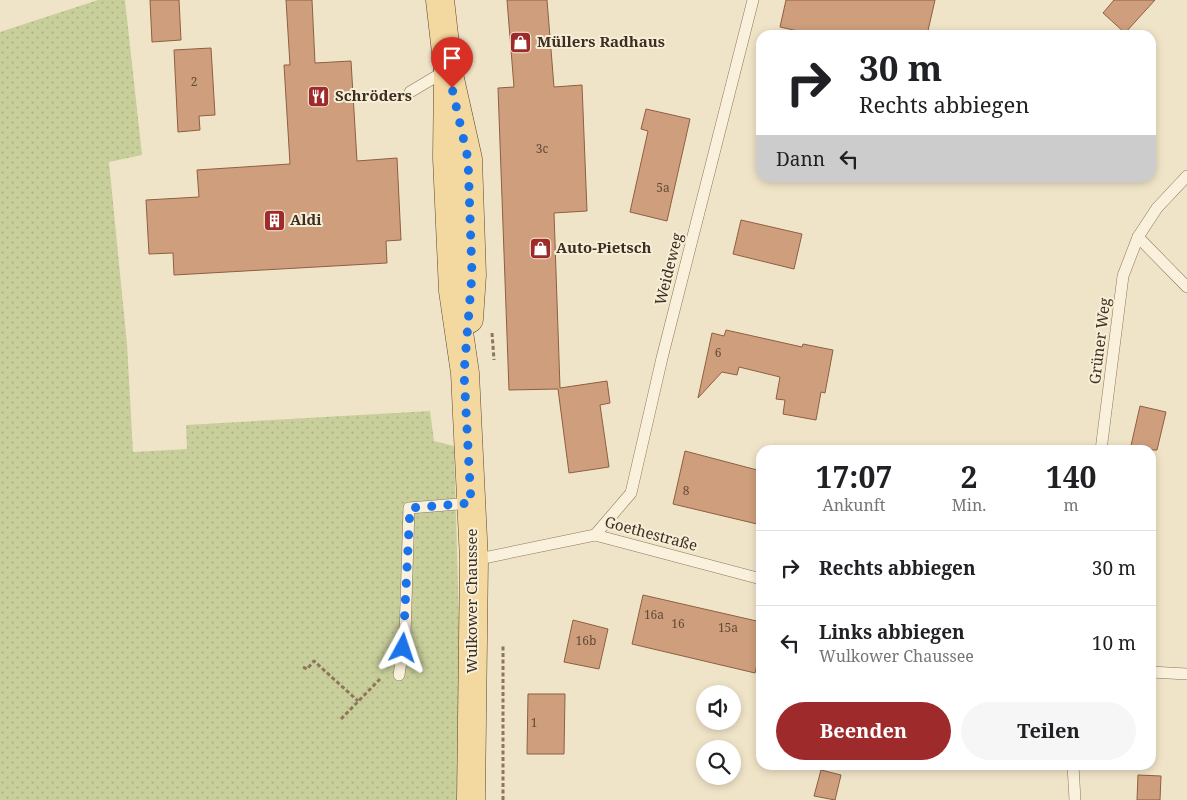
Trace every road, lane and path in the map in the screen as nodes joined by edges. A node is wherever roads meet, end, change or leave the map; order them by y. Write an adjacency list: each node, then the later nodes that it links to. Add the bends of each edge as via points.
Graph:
1 (440, 0): 3 (main road, Wulkower Chaussee)
2 (753, 0): 12 (lane, Weideweg, via 631,493)
3 (448, 70): 4 (lane); 11 (main road, Wulkower Chaussee, via 446,158 453,291 464,373)
4 (410, 92)
5 (1187, 176): 6 (lane, Grüner Weg, via 1157,208)
6 (1138, 237): 7 (lane); 10 (lane, Grüner Weg, via 1123,276)
7 (1187, 287)
8 (492, 330): 9 (path)
9 (494, 370)
10 (1102, 445)
11 (471, 503): 13 (main road, Wulkower Chaussee); 20 (lane, via 410,508 405,634)
12 (595, 535): 13 (lane, Goethestraße); 14 (lane, Goethestraße)
13 (474, 560): 24 (main road, Wulkower Chaussee)
14 (756, 578)
15 (503, 643): 25 (path)
16 (303, 666): 21 (path, via 307,670 314,661)
17 (1156, 672): 19 (lane)
18 (386, 673): 21 (path)
19 (1187, 674)
20 (399, 675)
21 (358, 701): 22 (path)
22 (341, 719)
23 (1073, 770): 26 (lane)
24 (471, 800)
25 (503, 800)
26 (1075, 800)

